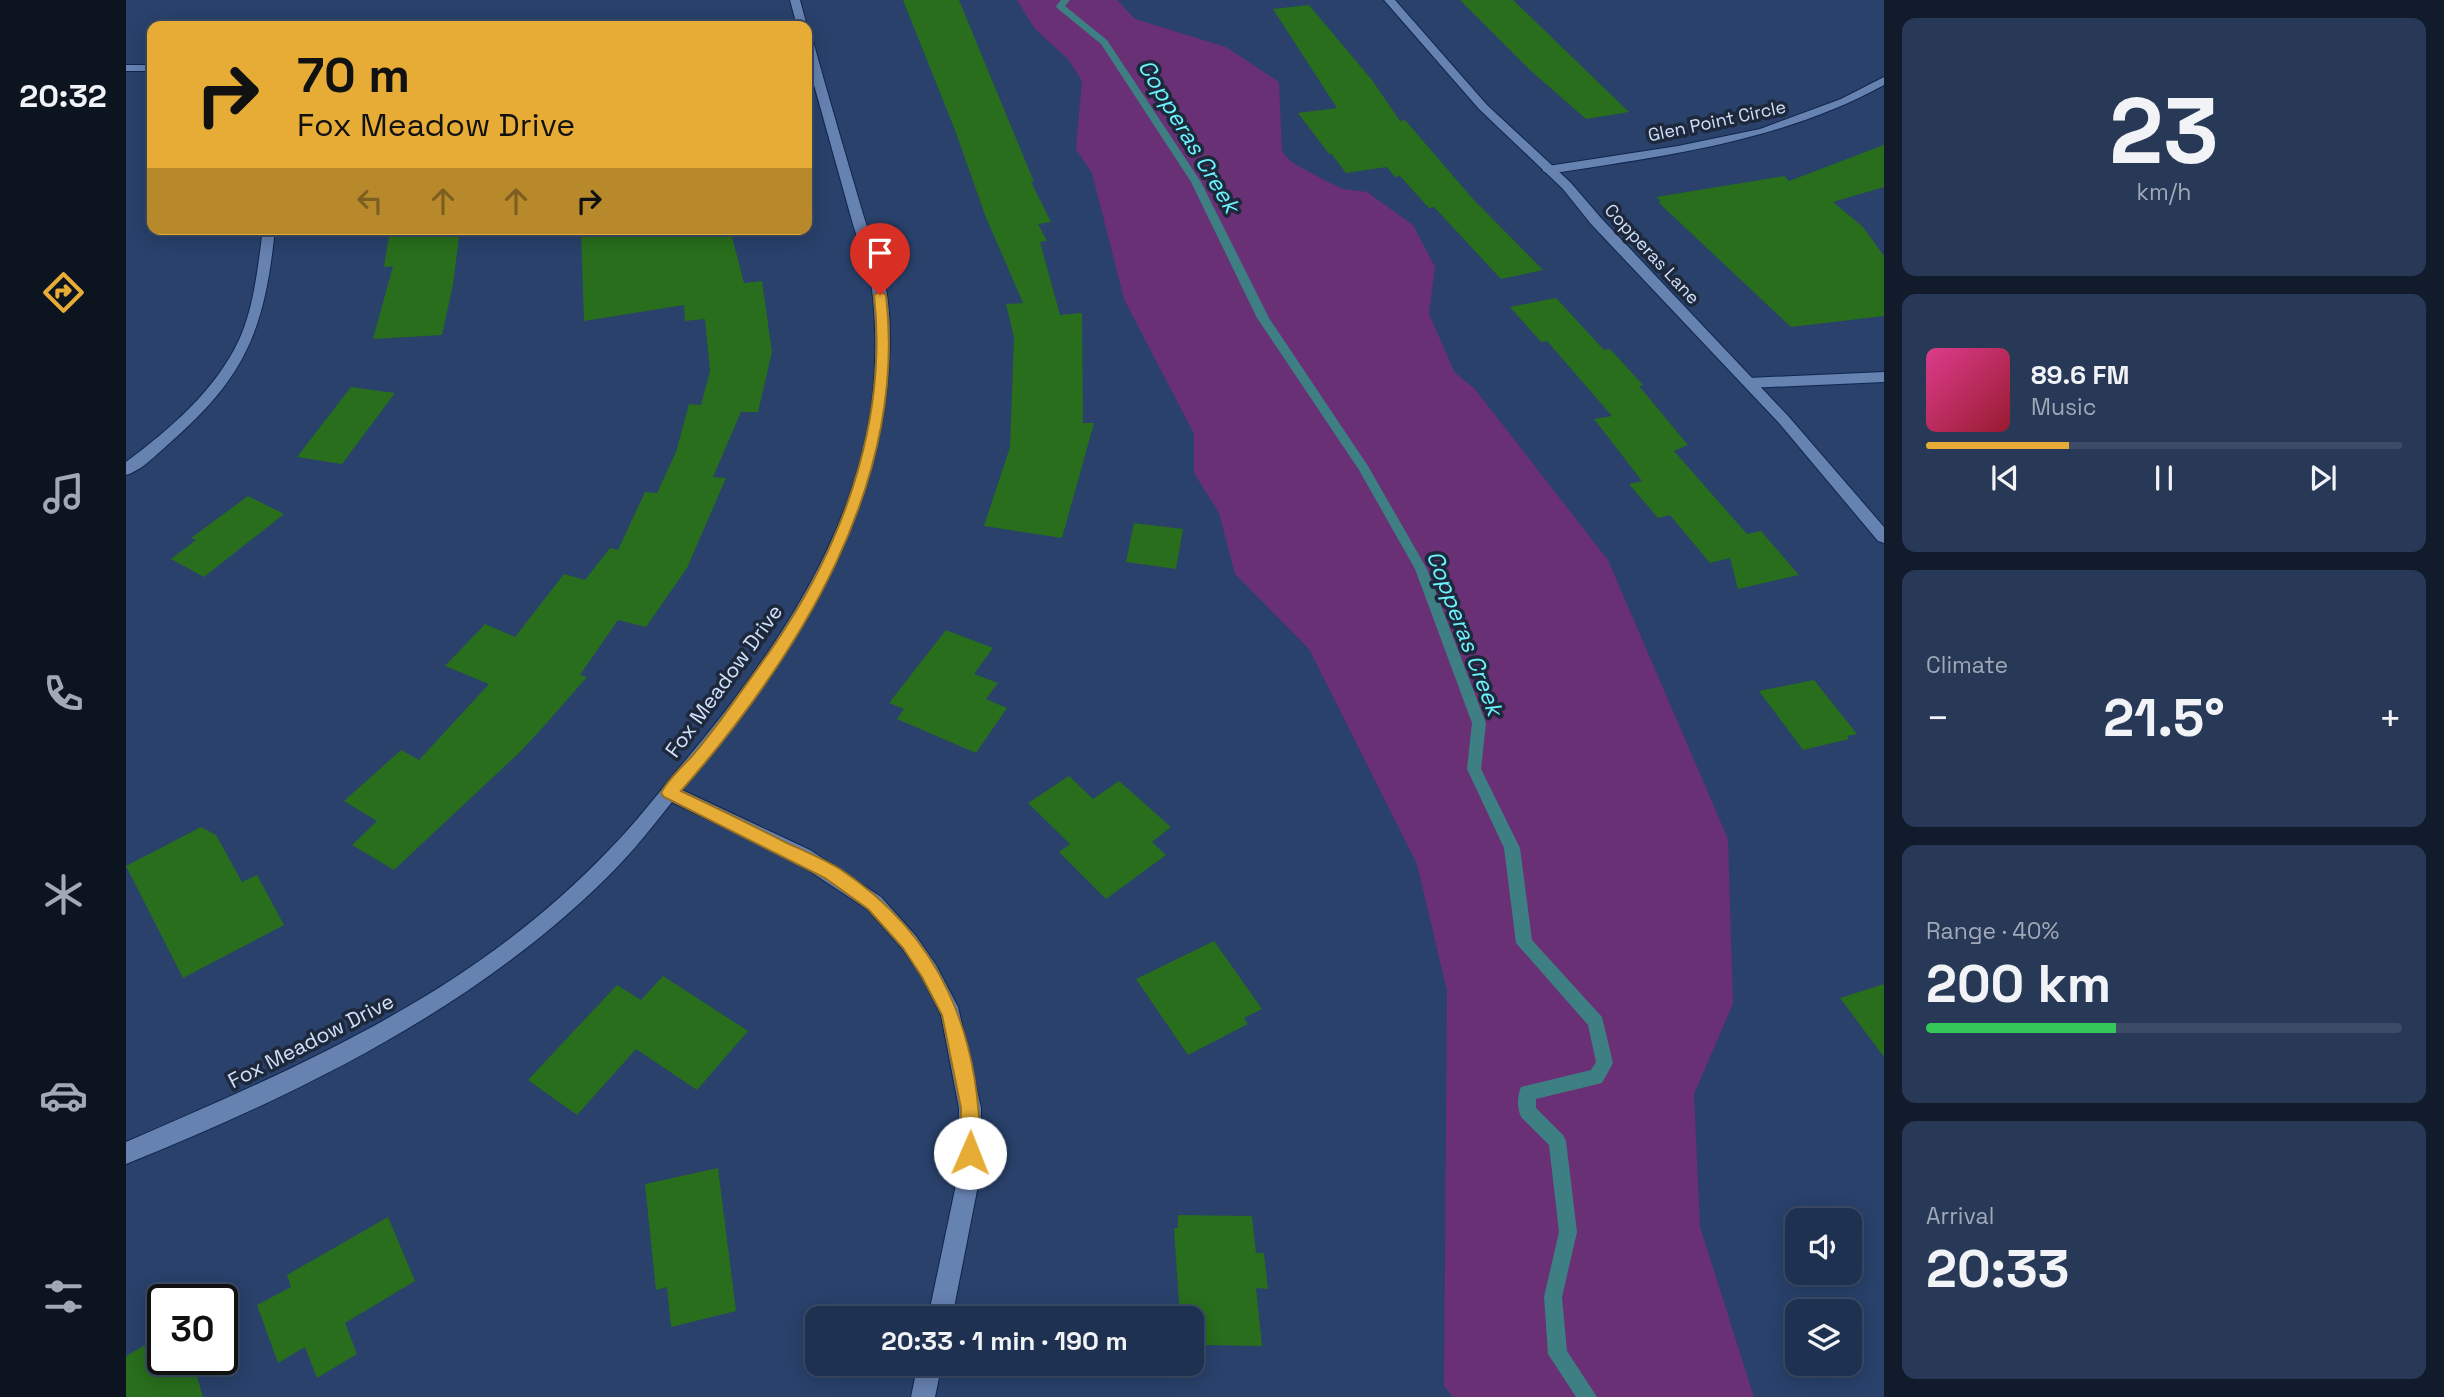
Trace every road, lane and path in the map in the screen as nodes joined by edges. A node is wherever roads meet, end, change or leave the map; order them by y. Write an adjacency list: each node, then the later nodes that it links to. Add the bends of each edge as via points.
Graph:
1 (795, 0): 3 (street)
2 (1389, 0): 8 (street, Copperas Lane, via 1483,107)
3 (801, 21)
4 (812, 63): 14 (street, Fox Meadow Drive, via 880,295 882,382 872,448 832,557 792,631 713,743)
5 (126, 68): 6 (street)
6 (147, 68)
7 (1884, 79): 8 (street, Glen Point Circle, via 1786,126)
8 (1548, 170): 11 (street, Copperas Lane)
9 (268, 235): 12 (street, via 247,338 233,363 183,423)
10 (1884, 377): 11 (street)
11 (1748, 383): 13 (street, Copperas Lane)
12 (126, 470)
13 (1884, 537)
14 (670, 793): 15 (street, Fox Meadow Drive, via 608,865 552,916 421,1010 268,1090); 16 (street, via 803,856 874,904 909,942 940,993 951,1014 970,1108 969,1175)
15 (126, 1153)
16 (942, 1306)
17 (927, 1376): 18 (street)
18 (923, 1397)

